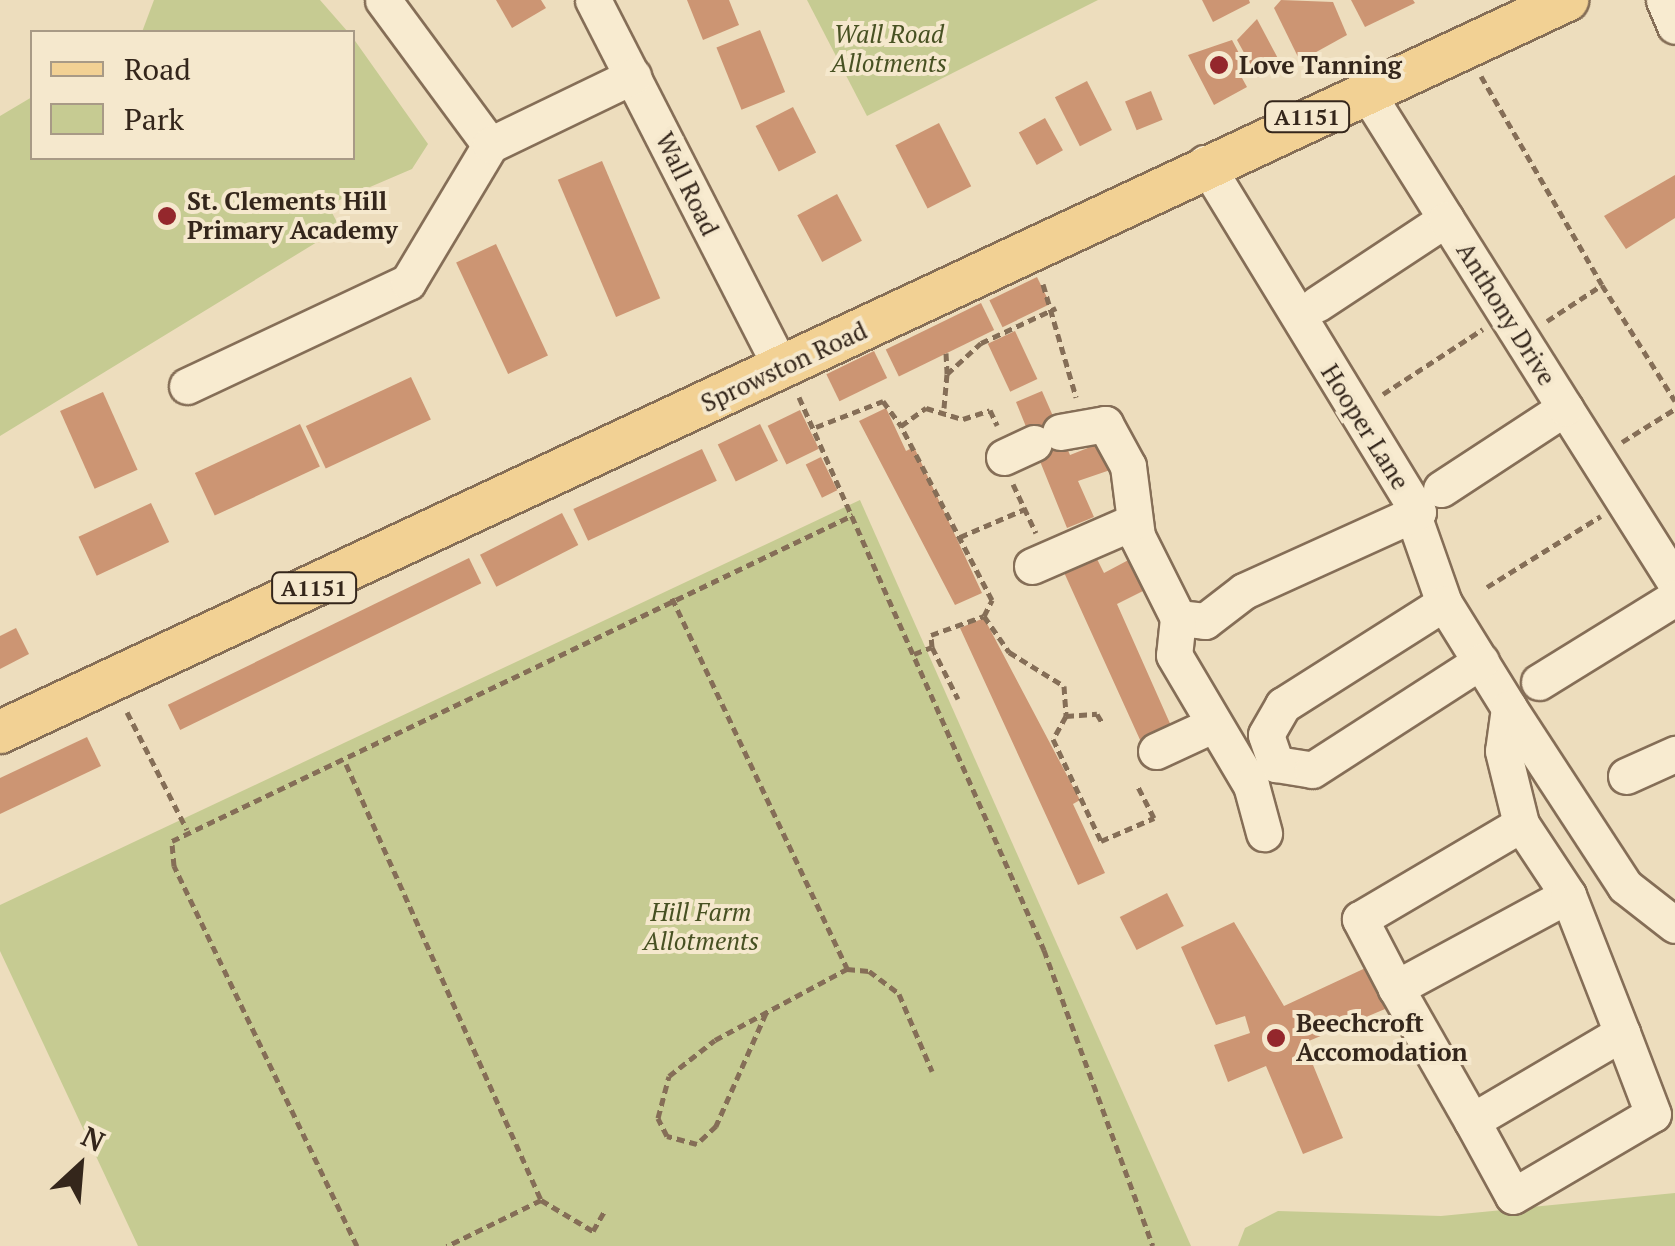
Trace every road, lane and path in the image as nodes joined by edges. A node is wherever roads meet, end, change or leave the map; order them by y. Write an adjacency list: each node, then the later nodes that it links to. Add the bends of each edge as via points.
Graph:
1 (383, 0): 9 (street)
2 (593, 0): 6 (street, Wall Road)
3 (1567, 0): 7 (main road, Sprowston Road / A1151)
4 (1664, 0): 5 (street)
5 (1675, 26)
6 (633, 76): 9 (street); 18 (street, Wall Road)
7 (1365, 90): 10 (main road, Sprowston Road / A1151); 11 (street, Anthony Drive)
8 (1494, 104): 13 (path)
9 (490, 145): 21 (street, via 408,282)
10 (1205, 163): 12 (main road, Sprowston Road / A1151); 25 (street, Hooper Lane)
11 (1446, 219): 14 (street, Anthony Drive); 16 (street, Anthony Drive)
12 (1027, 252): 15 (path); 18 (main road, Sprowston Road / A1151)
13 (1602, 285): 16 (path); 22 (path)
14 (1317, 304)
15 (1056, 308): 19 (path, via 981,343); 20 (path)
16 (1514, 326): 24 (street, Anthony Drive); 25 (path)
17 (946, 353): 19 (path)
18 (782, 369): 27 (path); 48 (main road, Sprowston Road / A1151)
19 (947, 374): 23 (path)
20 (1071, 379)
21 (187, 386)
22 (1675, 405): 29 (path)
23 (944, 408): 26 (path); 28 (path, via 963,419 990,410)
24 (1566, 408): 29 (street, Anthony Drive); 30 (street, Anthony Drive)
25 (1356, 411): 34 (street, Hooper Lane)
26 (900, 426): 27 (path, via 883,402); 36 (path)
27 (816, 427): 33 (path)
28 (1020, 448): 32 (path); 35 (street, via 1105,424 1128,466)
29 (1597, 458): 31 (street, Anthony Drive)
30 (1440, 489)
31 (1624, 501): 38 (street, Anthony Drive); 39 (path)
32 (1024, 509): 36 (path); 37 (path)
33 (853, 515): 40 (path); 46 (path)
34 (1412, 516): 42 (street); 44 (street, Hooper Lane, via 1244,591 1205,621)
35 (1142, 528): 37 (street); 44 (street)
36 (960, 538): 43 (path, via 992,600)
37 (1040, 563)
38 (1675, 582)
39 (1487, 587)
40 (672, 598): 57 (path); 65 (path)
41 (1675, 598): 49 (street)
42 (1444, 603): 47 (street); 47 (street, via 1282,705 1266,734 1276,764 1312,770)
43 (984, 616): 45 (path, via 931,635); 52 (path, via 1009,652 1064,686)
44 (1178, 618): 54 (street, via 1174,655)
45 (932, 648): 46 (path); 50 (path)
46 (914, 654): 75 (path, via 1044,950)
47 (1481, 660): 51 (street)
48 (112, 682): 55 (main road, Sprowston Road / A1151); 61 (path)
49 (1540, 682)
50 (958, 698)
51 (1510, 708): 60 (street, via 1502,751); 64 (street, via 1626,886)
52 (1066, 716): 53 (path, via 1096,714); 58 (path, via 1053,739 1101,841 1154,818)
53 (1103, 724)
54 (1210, 726): 58 (street); 62 (street, via 1252,786)
55 (0, 732)
56 (1675, 754): 59 (street)
57 (346, 764): 61 (path, via 332,762); 71 (path)
58 (1139, 765)
59 (1626, 776)
60 (1522, 824): 63 (street); 66 (street, via 1360,919)
61 (187, 830): 73 (path, via 172,841 174,866)
62 (1264, 833)
63 (1568, 895): 66 (street); 68 (street)
64 (1675, 925)
65 (846, 969): 67 (path); 69 (path, via 869,971 899,994)
66 (1396, 988): 70 (street)
67 (766, 1013): 67 (path, via 716,1126 697,1144 667,1136 658,1118 669,1076)
68 (1622, 1033): 70 (street); 70 (street, via 1653,1114 1513,1196)
69 (932, 1071)
70 (1472, 1121)
71 (541, 1200): 72 (path, via 593,1231); 74 (path)
72 (605, 1210)
73 (357, 1246)
74 (446, 1246)
75 (1153, 1246)

